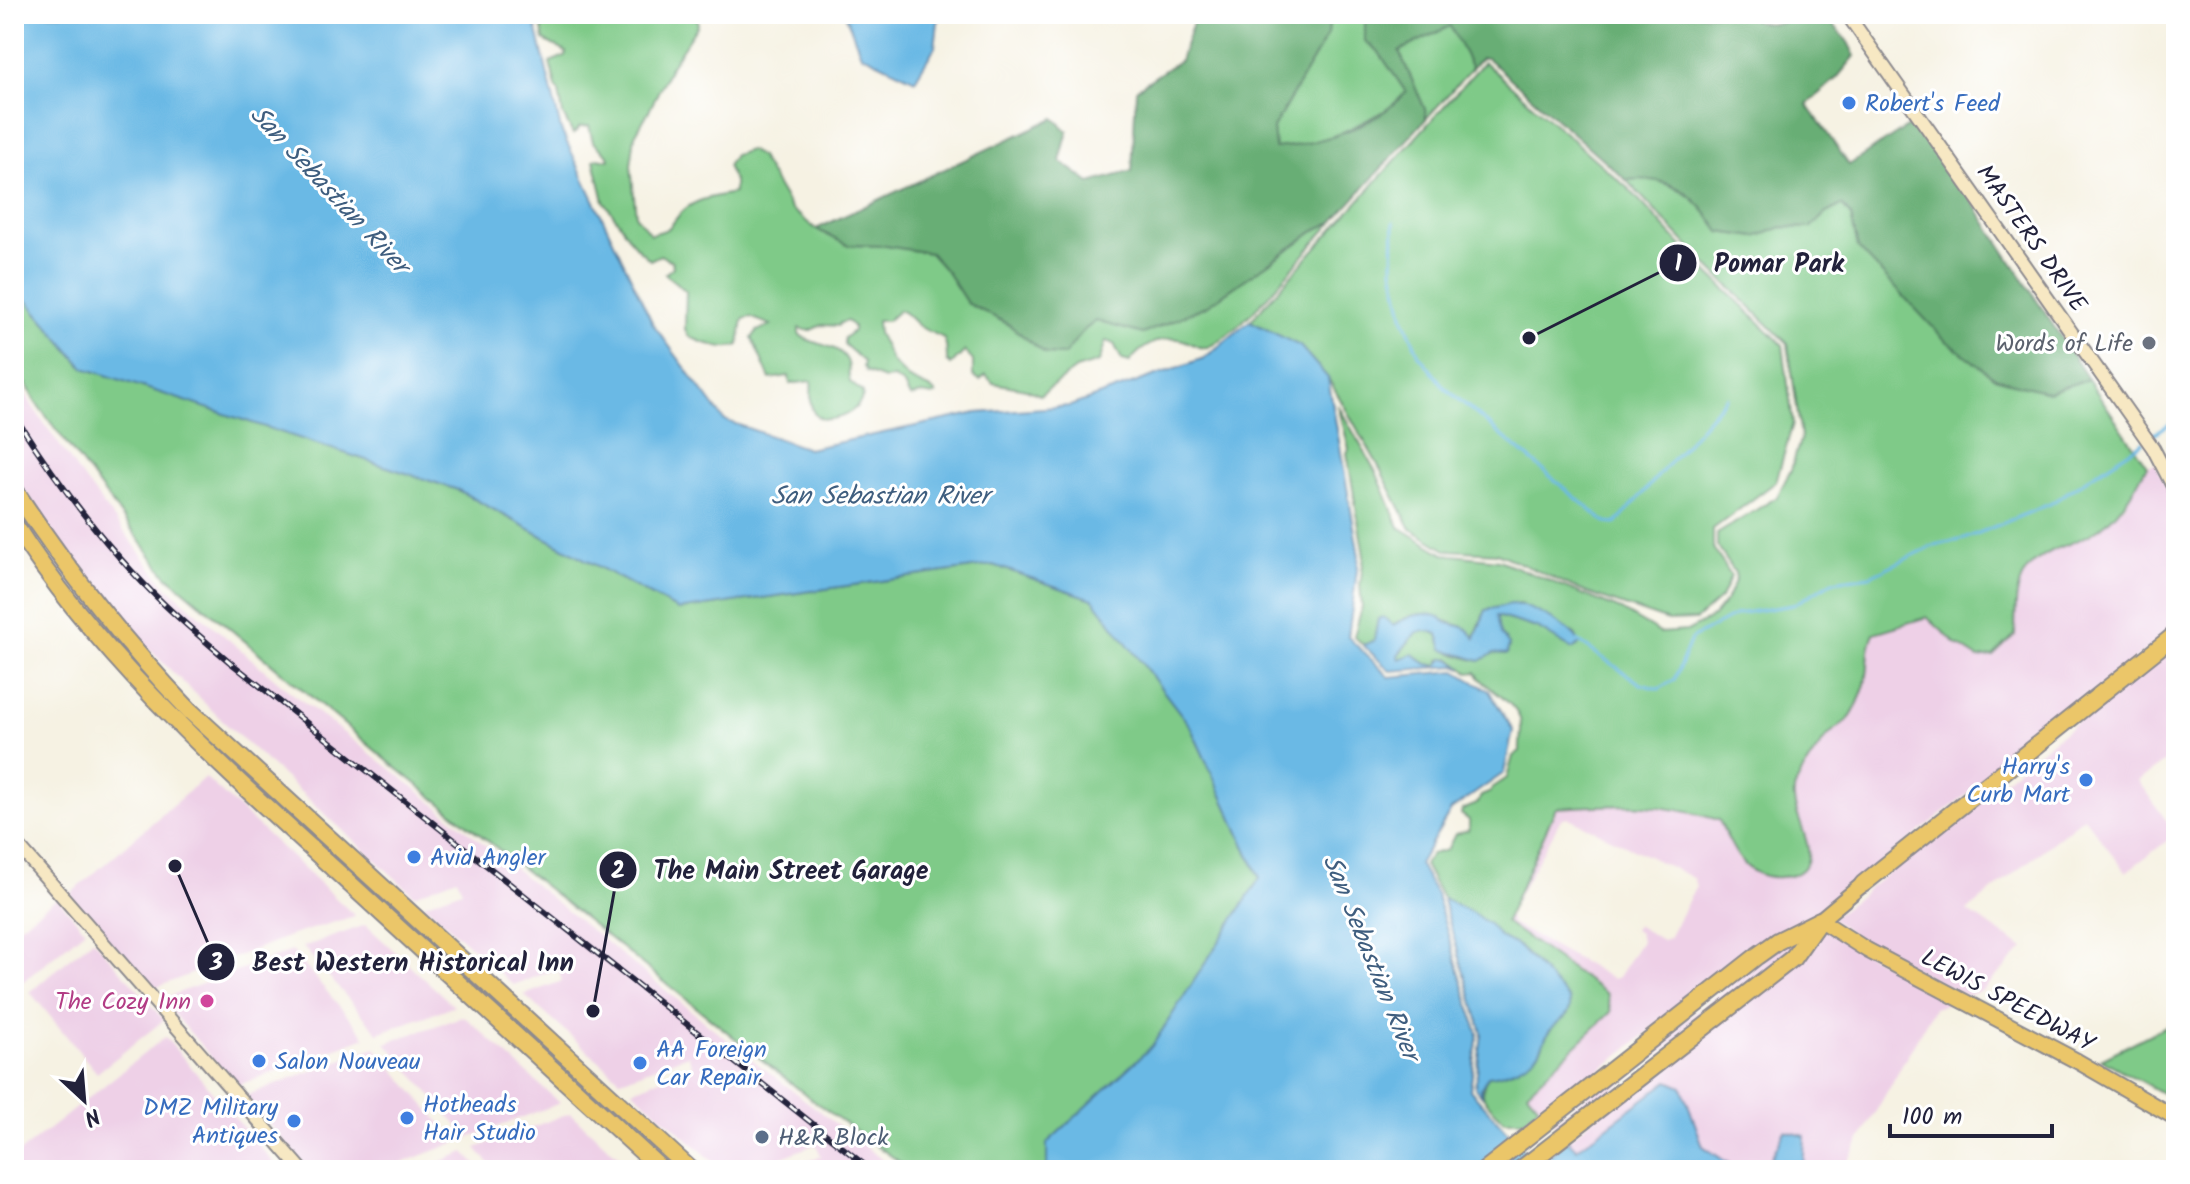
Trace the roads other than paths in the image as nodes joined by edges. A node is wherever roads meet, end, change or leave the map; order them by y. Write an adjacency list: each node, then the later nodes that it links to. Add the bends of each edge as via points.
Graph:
1 (1847, 14): 3 (street, MASTERS DRIVE, via 2153,448)
2 (14, 489): 12 (highway, via 88,595 189,710)
3 (2176, 492)
4 (14, 524): 11 (highway, via 97,638 183,730)
5 (2176, 634): 7 (highway)
6 (14, 841): 10 (street)
7 (1863, 884): 8 (main road)
8 (1820, 920): 9 (main road, LEWIS SPEEDWAY); 13 (highway, via 1757,956); 14 (highway, via 1793,958)
9 (2176, 1118)
10 (302, 1170)
11 (662, 1170)
12 (691, 1170)
13 (1485, 1170)
14 (1520, 1170)

